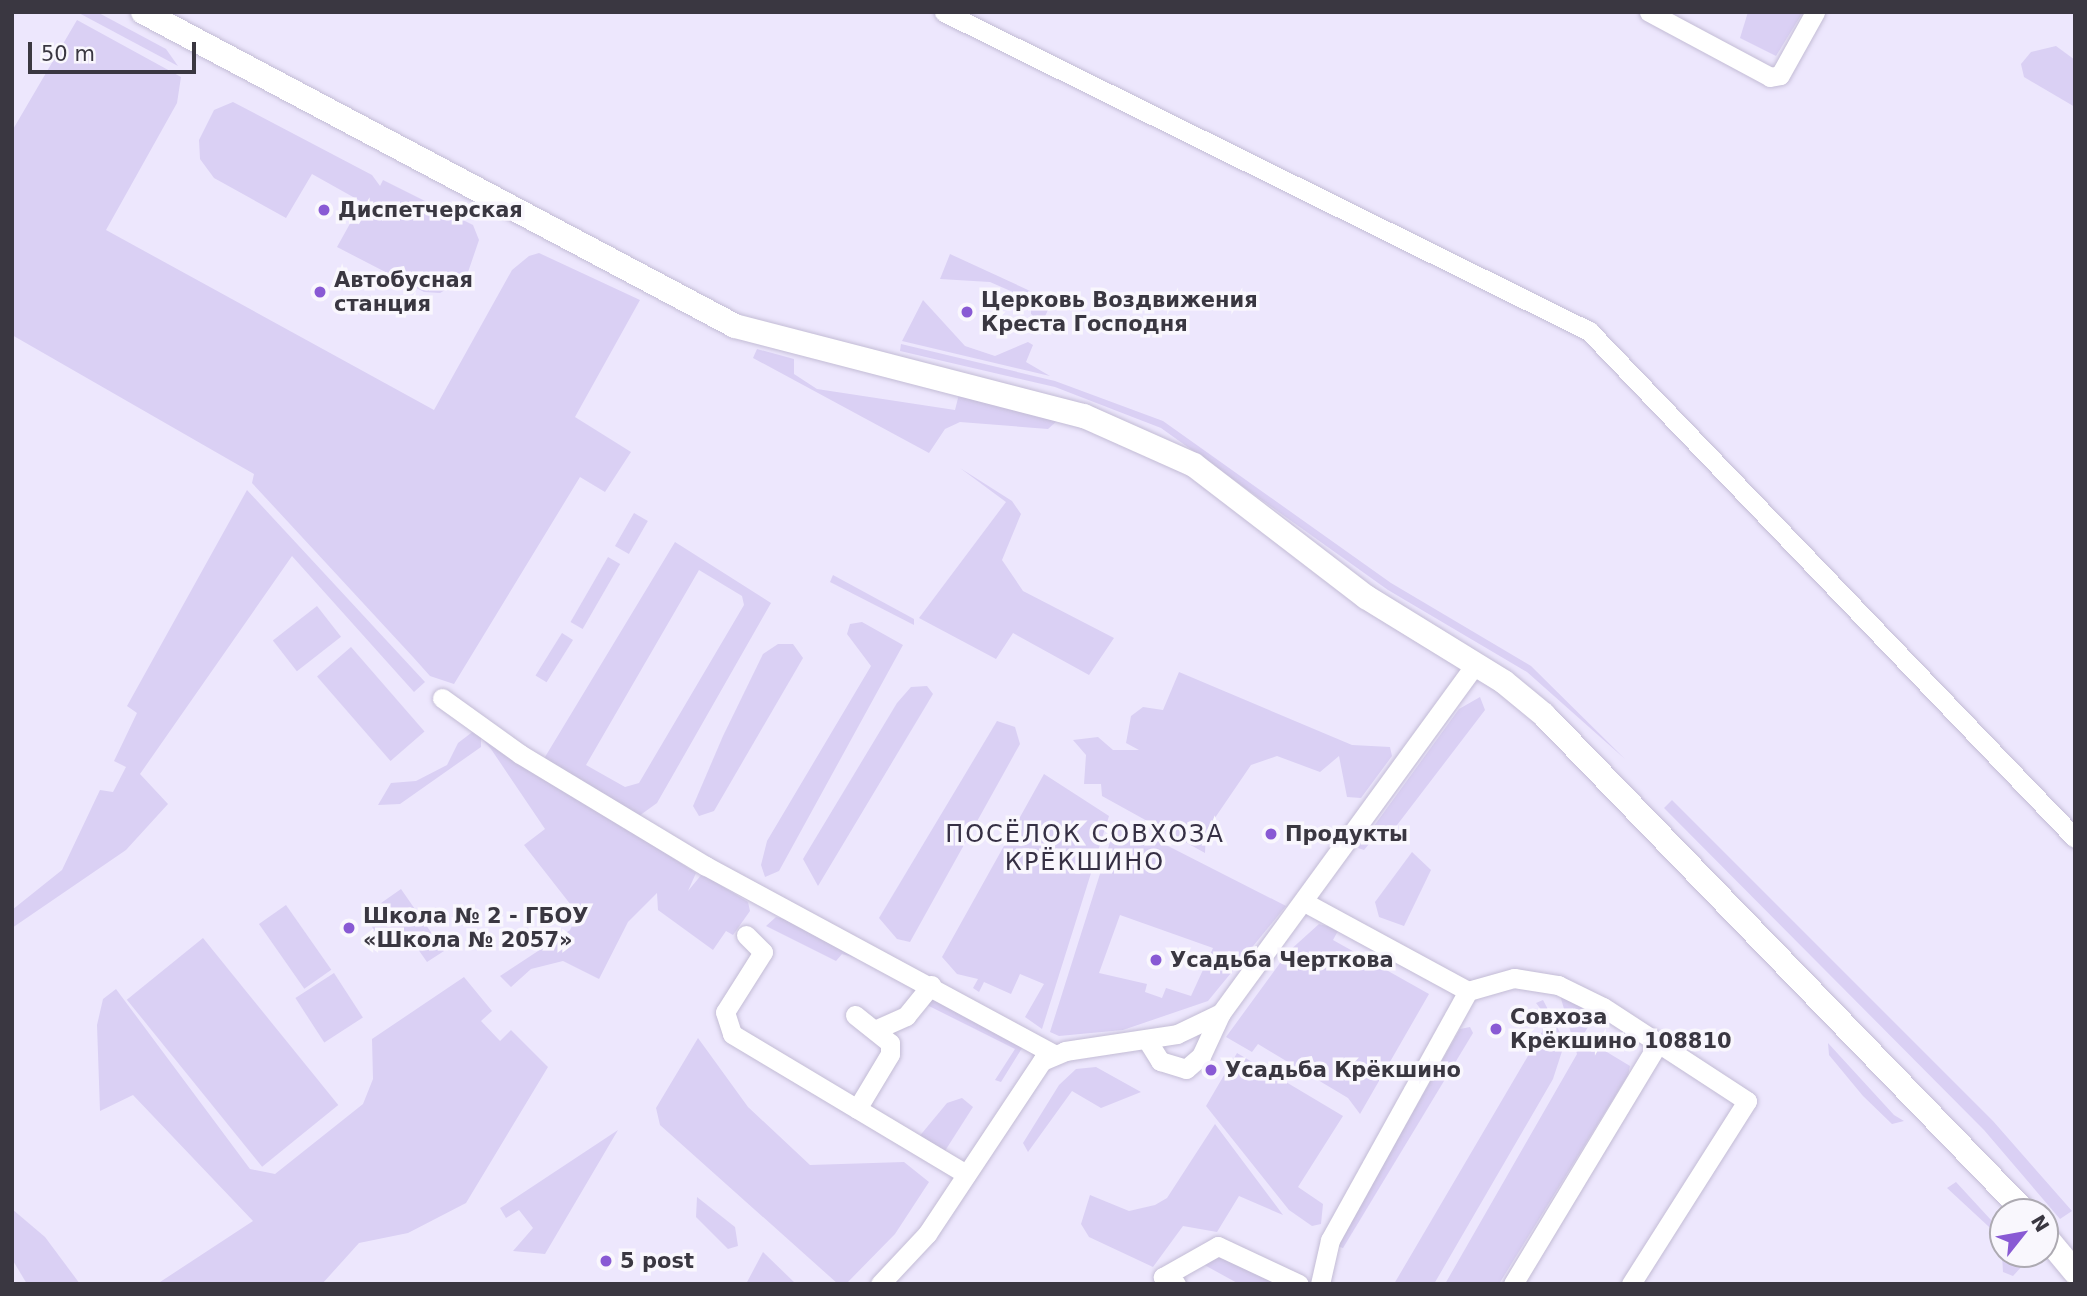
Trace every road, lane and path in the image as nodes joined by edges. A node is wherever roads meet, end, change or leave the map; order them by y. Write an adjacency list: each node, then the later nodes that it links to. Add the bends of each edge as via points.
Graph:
1 (143, 12): 5 (street, via 756,334 1059,408 1144,438 1194,465 1366,597)
2 (944, 12): 7 (street, via 1590,331)
3 (1649, 12): 4 (street, via 1770,77 1780,75)
4 (1815, 12)
5 (1475, 665): 8 (street); 20 (street, via 1567,736)
6 (442, 698): 10 (street, via 660,840)
7 (2075, 838)
8 (1306, 902): 11 (street); 12 (street)
9 (746, 935): 18 (street, via 763,952 725,1023)
10 (931, 985): 14 (street, via 906,1016); 17 (street)
11 (1468, 991): 16 (street, via 1535,978 1603,1007); 26 (street, via 1330,1240)
12 (1221, 1013): 15 (street, via 1198,1027); 15 (street, via 1202,1055 1186,1069 1160,1061)
13 (855, 1015): 14 (street)
14 (877, 1029): 18 (street, via 890,1042 890,1054)
15 (1147, 1040): 17 (street)
16 (1659, 1042): 27 (street); 28 (street, via 1747,1101)
17 (1054, 1054): 19 (street, via 1039,1063)
18 (857, 1109): 19 (street)
19 (966, 1174): 23 (street, via 912,1253)
20 (2012, 1198)
21 (2059, 1253): 22 (street)
22 (2075, 1272)
23 (880, 1284)
24 (1176, 1284): 25 (street, via 1163,1277 1218,1246)
25 (1299, 1284)
26 (1320, 1284)
27 (1513, 1284)
28 (1631, 1284)

